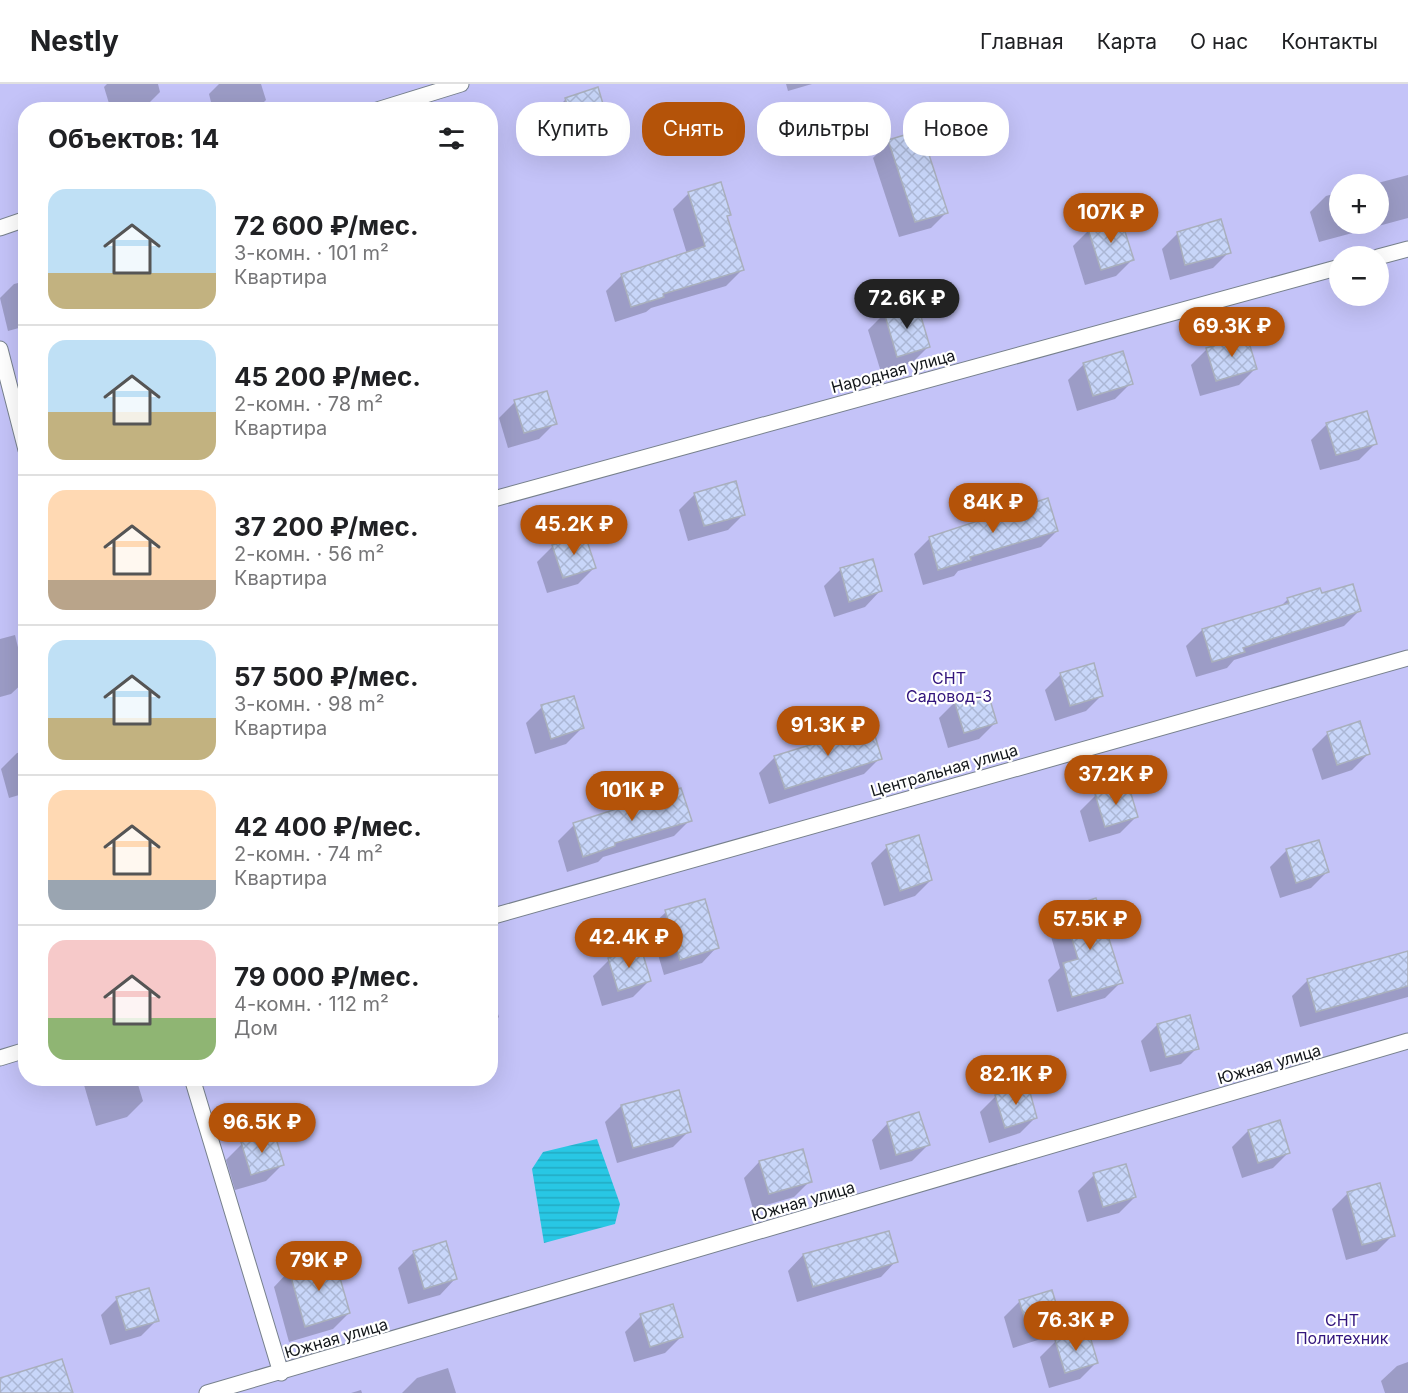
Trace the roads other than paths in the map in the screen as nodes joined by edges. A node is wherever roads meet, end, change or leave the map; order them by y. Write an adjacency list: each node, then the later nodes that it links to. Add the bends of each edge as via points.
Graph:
1 (461, 84): 2 (lane)
2 (403, 102)
3 (18, 222): 4 (lane)
4 (0, 228)
5 (1408, 249): 6 (lane)
6 (1389, 254)
7 (1329, 270): 10 (lane, Народная улица)
8 (0, 348): 9 (lane)
9 (18, 419)
10 (498, 499)
11 (1408, 658): 12 (lane, Центральная улица)
12 (498, 915)
13 (1408, 1041): 17 (lane, Южная улица)
14 (18, 1052): 15 (lane)
15 (0, 1058)
16 (194, 1086): 17 (lane)
17 (281, 1372): 18 (lane, Южная улица)
18 (207, 1393)

